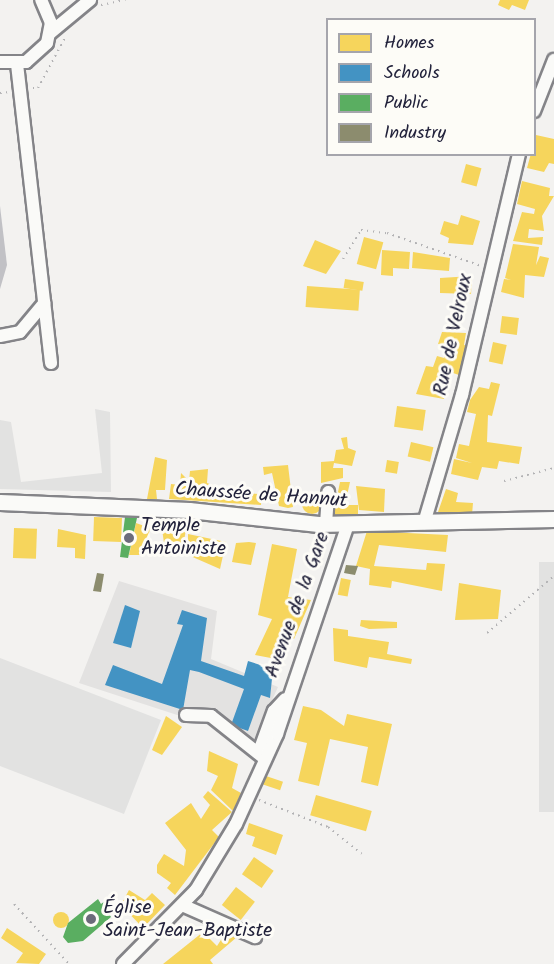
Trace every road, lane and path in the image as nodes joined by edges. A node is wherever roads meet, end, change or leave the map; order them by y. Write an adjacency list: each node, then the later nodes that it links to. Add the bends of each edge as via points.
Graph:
1 (41, 0): 5 (street)
2 (125, 0): 3 (path)
3 (92, 5): 5 (street)
4 (69, 30): 9 (path)
5 (50, 33): 8 (street, via 34,57)
6 (554, 60): 10 (street)
7 (0, 62): 8 (street)
8 (16, 64): 14 (street)
9 (38, 88)
10 (536, 106)
11 (518, 156): 13 (street, Rue de Velroux)
12 (343, 259): 13 (path, via 361,230 387,233)
13 (489, 269): 22 (street, Rue de Velroux, via 462,395)
14 (44, 303): 15 (street, via 20,332); 16 (street)
15 (0, 336)
16 (51, 363)
17 (554, 468): 18 (path)
18 (504, 481)
19 (327, 492): 23 (street)
20 (0, 502): 23 (main road, Chaussée de Hannut, via 189,510)
21 (554, 519): 22 (main road, Chaussée de Hannut)
22 (424, 523): 24 (main road, Chaussée de Hannut)
23 (326, 524): 24 (main road, Chaussée de Hannut)
24 (348, 524): 28 (street, Avenue de la Gare, via 285,699 277,734)
25 (554, 576): 26 (path)
26 (487, 633)
27 (186, 715): 28 (street, via 211,716)
28 (264, 758): 29 (street, Avenue de la Gare)
29 (249, 796): 30 (path, via 328,827); 32 (street, Avenue de la Gare)
30 (362, 854)
31 (14, 904): 34 (path)
32 (182, 905): 33 (street); 35 (street, Avenue de la Gare)
33 (255, 937)
34 (69, 964)
35 (123, 964)

